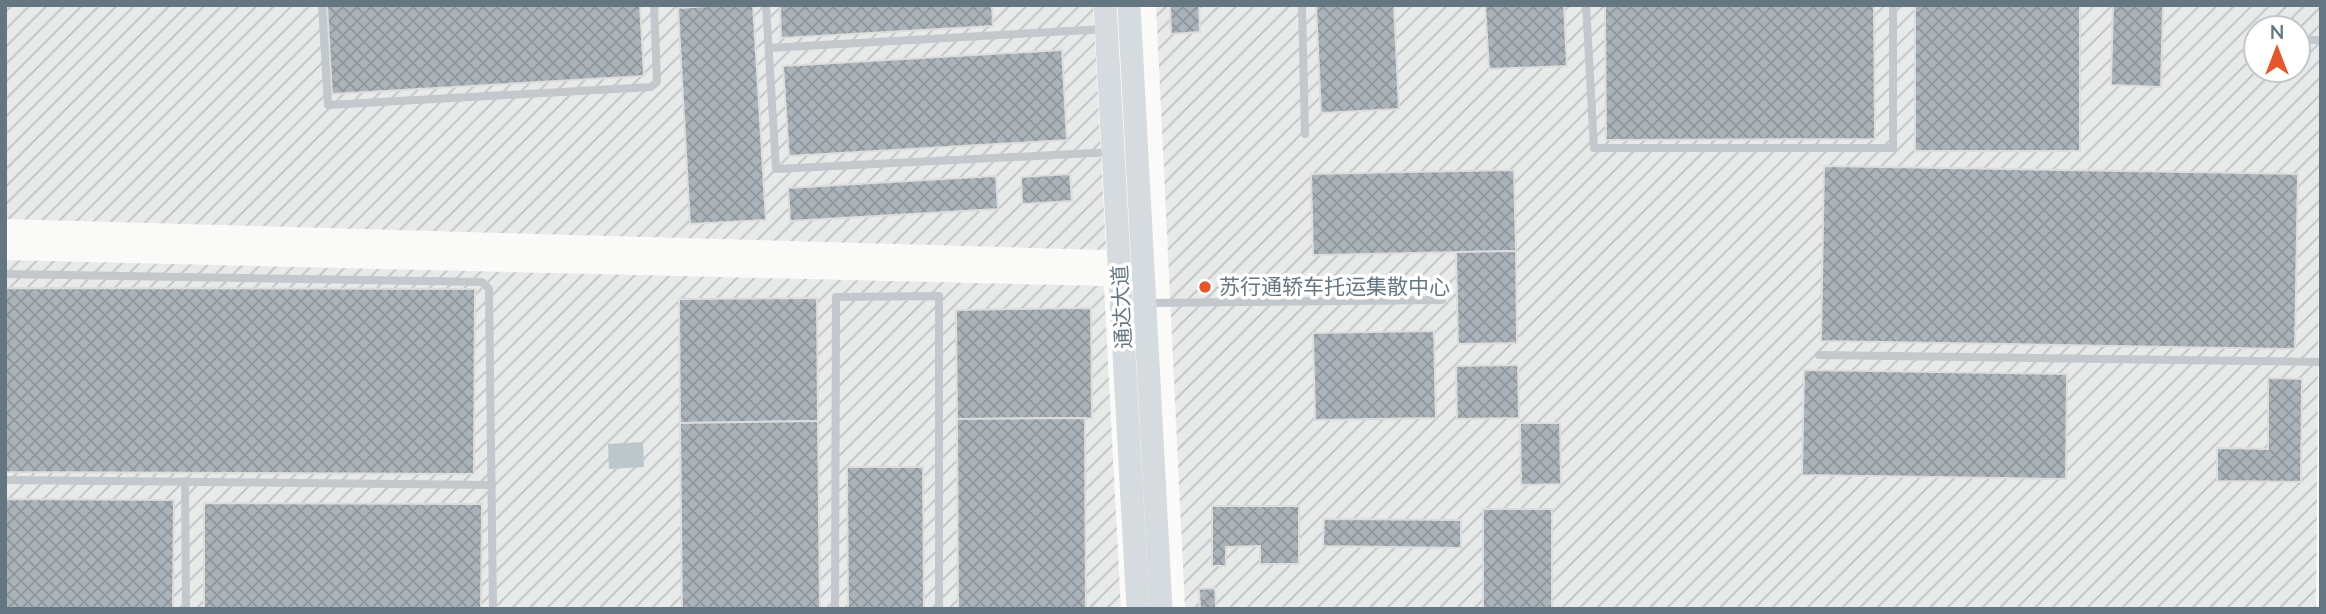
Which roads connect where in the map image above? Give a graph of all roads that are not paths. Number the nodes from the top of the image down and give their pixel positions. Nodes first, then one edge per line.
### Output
1 (322, 5) edge
2 (654, 5) edge
3 (766, 5) edge
4 (1105, 5) edge
5 (1303, 5) edge
6 (1586, 5) edge
7 (1893, 5) edge
8 (1129, 16) edge
9 (1106, 29) junction
10 (769, 48) junction
11 (1305, 134) dead end
12 (1136, 150) junction
13 (1113, 152) junction
14 (5, 274) edge
15 (1441, 300) dead end
16 (1133, 303) junction
17 (1819, 355) dead end
18 (2321, 362) edge
19 (5, 480) edge
20 (185, 481) junction
21 (492, 485) junction
22 (186, 609) edge
23 (493, 609) edge
24 (835, 609) edge
25 (939, 609) edge
26 (1138, 609) edge
27 (1161, 609) edge

1 - 2 lane
3 - 10 lane
4 - 9 main road, 通达大道
5 - 11 lane
6 - 7 lane
8 - 9 lane
8 - 12 main road, 通达大道
9 - 10 lane
9 - 13 main road, 通达大道
10 - 13 lane
12 - 13 lane
12 - 16 main road, 通达大道
13 - 16 main road, 通达大道
14 - 21 lane
15 - 16 lane
16 - 26 main road, 通达大道
16 - 27 main road, 通达大道
17 - 18 lane
19 - 20 lane
20 - 21 lane
20 - 22 lane
21 - 23 lane
24 - 25 lane

